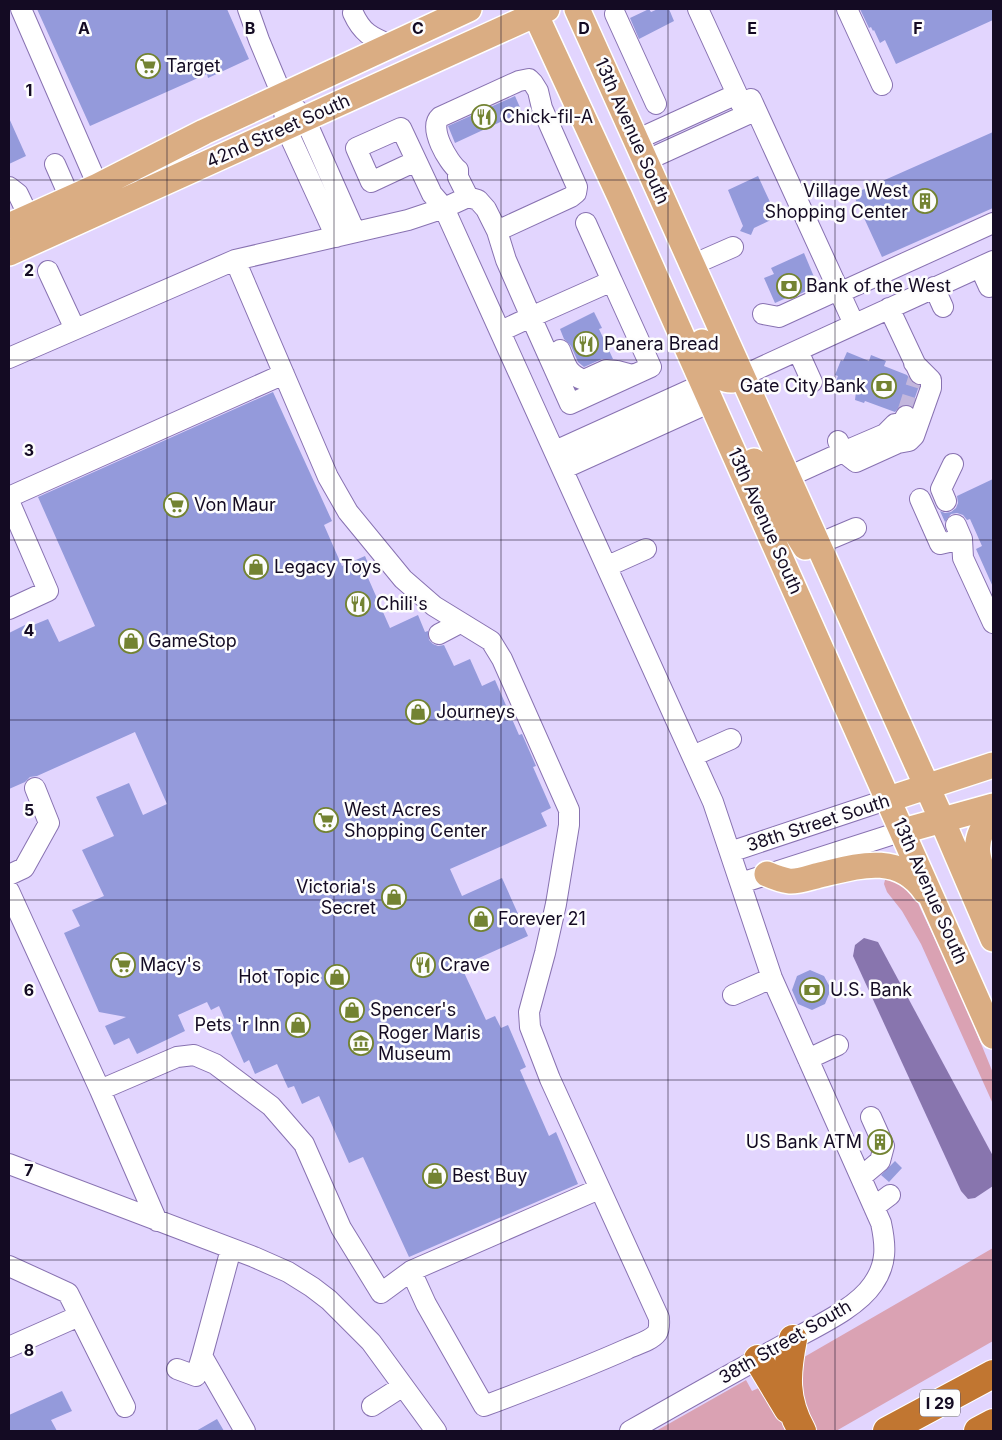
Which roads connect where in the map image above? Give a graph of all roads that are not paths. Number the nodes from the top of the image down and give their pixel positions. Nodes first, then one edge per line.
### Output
1 (21, 9) edge
2 (248, 9) edge
3 (469, 9) edge
4 (578, 9) edge
5 (698, 9) edge
6 (848, 9) edge
7 (538, 11) edge
8 (354, 13) dead end
9 (615, 14) dead end
10 (390, 45) junction
11 (882, 85) dead end
12 (282, 95) junction
13 (739, 99) junction
14 (656, 104) dead end
15 (296, 124) junction
16 (81, 145) junction
17 (641, 151) junction
18 (416, 161) dead end
19 (98, 186) junction
20 (9, 187) edge
21 (468, 197) junction
22 (620, 197) junction
23 (70, 198) junction
24 (444, 208) junction
25 (19, 221) edge
26 (586, 223) dead end
27 (993, 223) edge
28 (497, 231) junction
29 (355, 232) junction
30 (336, 237) junction
31 (733, 247) dead end
32 (9, 253) edge
33 (235, 260) junction
34 (987, 264) edge
35 (692, 265) junction
36 (48, 271) dead end
37 (612, 280) junction
38 (989, 287) dead end
39 (934, 288) junction
40 (839, 291) junction
41 (943, 307) dead end
42 (890, 308) junction
43 (537, 314) junction
44 (763, 314) dead end
45 (854, 324) junction
46 (75, 329) junction
47 (501, 331) junction
48 (798, 351) junction
49 (9, 358) edge
50 (284, 374) junction
51 (632, 375) junction
52 (742, 376) junction
53 (812, 382) dead end
54 (707, 393) junction
55 (898, 443) junction
56 (840, 446) junction
57 (559, 460) junction
58 (953, 464) dead end
59 (788, 477) junction
60 (9, 499) edge
61 (920, 499) dead end
62 (946, 501) dead end
63 (856, 528) dead end
64 (818, 544) junction
65 (646, 549) dead end
66 (608, 566) junction
67 (9, 609) edge
68 (850, 616) junction
69 (460, 623) junction
70 (993, 623) edge
71 (439, 634) dead end
72 (731, 739) dead end
73 (693, 756) junction
74 (993, 765) edge
75 (35, 788) dead end
76 (927, 788) junction
77 (889, 799) junction
78 (993, 806) edge
79 (993, 815) edge
80 (942, 820) junction
81 (903, 831) junction
82 (730, 852) junction
83 (767, 874) junction
84 (9, 875) edge
85 (741, 883) junction
86 (9, 891) edge
87 (993, 901) edge
88 (935, 905) junction
89 (993, 939) edge
90 (772, 978) junction
91 (733, 995) dead end
92 (993, 1036) edge
93 (838, 1045) dead end
94 (808, 1058) junction
95 (100, 1090) junction
96 (840, 1131) junction
97 (9, 1164) edge
98 (861, 1177) junction
99 (599, 1189) junction
100 (157, 1221) junction
101 (231, 1249) junction
102 (9, 1266) edge
103 (410, 1271) junction
104 (79, 1316) junction
105 (793, 1339) junction
106 (9, 1347) edge
107 (202, 1356) junction
108 (758, 1360) junction
109 (177, 1369) dead end
110 (993, 1374) edge
111 (403, 1386) junction
112 (125, 1406) dead end
113 (372, 1406) dead end
114 (993, 1423) edge
115 (799, 1427) edge
116 (245, 1431) edge
117 (436, 1431) edge
118 (630, 1431) edge
119 (888, 1431) edge
120 (978, 1431) edge

1 - 16 street
2 - 12 street
3 - 10 main road, 42nd Street South
4 - 17 main road, 13th Avenue South
5 - 13 street
6 - 11 street
7 - 15 main road, 42nd Street South
7 - 22 main road, 13th Avenue South
8 - 10 street
9 - 14 street
10 - 12 main road, 42nd Street South
12 - 15 street
12 - 19 main road, 42nd Street South
13 - 17 street
13 - 40 street
15 - 29 street
15 - 30 street
15 - 32 main road, 42nd Street South
16 - 19 street
16 - 23 street
17 - 35 main road, 13th Avenue South
18 - 24 street
19 - 23 main road, 42nd Street South
20 - 25 street
21 - 24 street
21 - 28 street
21 - 28 street
22 - 52 main road
22 - 54 main road, 13th Avenue South
23 - 25 main road, 42nd Street South
24 - 29 street
24 - 47 street
26 - 37 street
27 - 40 street
28 - 43 street
29 - 30 street
30 - 33 street
31 - 35 street
33 - 46 street
33 - 50 street
34 - 38 street
34 - 39 street
35 - 52 main road, 13th Avenue South
36 - 46 street
37 - 43 street
37 - 51 street
39 - 41 street
39 - 42 street
40 - 44 street
40 - 45 street
42 - 45 street
42 - 55 street
43 - 47 street
43 - 51 street
43 - 51 street
45 - 48 street
46 - 49 street
47 - 57 street
48 - 52 street
48 - 53 street
50 - 60 street
50 - 69 street
52 - 59 main road, 13th Avenue South
54 - 57 street
54 - 68 main road
54 - 77 main road, 13th Avenue South
55 - 56 street
55 - 56 street
56 - 59 street
57 - 66 street
58 - 62 street
59 - 64 main road, 13th Avenue South
60 - 67 street
61 - 70 street
63 - 64 street
64 - 68 main road, 13th Avenue South
65 - 66 street
66 - 73 street
68 - 76 main road, 13th Avenue South
69 - 71 street
69 - 99 street
72 - 73 street
73 - 82 street
74 - 76 main road, 38th Street South
75 - 84 street
76 - 77 main road, 38th Street South
76 - 80 main road, 13th Avenue South
77 - 81 main road, 13th Avenue South
77 - 82 street, 38th Street South
78 - 80 main road, 38th Street South
79 - 87 main road
80 - 81 main road, 38th Street South
80 - 89 main road, 13th Avenue South
81 - 83 street, 38th Street South
81 - 88 main road, 13th Avenue South
82 - 85 street, 38th Street South
83 - 85 street, 38th Street South
83 - 88 main road
85 - 90 street, 38th Street South
86 - 95 street
88 - 92 main road, 13th Avenue South
90 - 91 street
90 - 94 street, 38th Street South
93 - 94 street
94 - 96 street, 38th Street South
95 - 100 street
95 - 103 street
96 - 98 street, 38th Street South
96 - 98 street
97 - 100 street
98 - 105 street, 38th Street South
99 - 103 street
99 - 103 street
100 - 101 street
101 - 107 street
101 - 111 street
102 - 104 street
104 - 106 street
104 - 112 street
105 - 108 street, 38th Street South
105 - 115 highway
107 - 109 street
107 - 116 street
108 - 115 highway
108 - 118 street, 38th Street South
110 - 119 highway, I 29
111 - 113 street
111 - 117 street
114 - 120 highway, I 29

